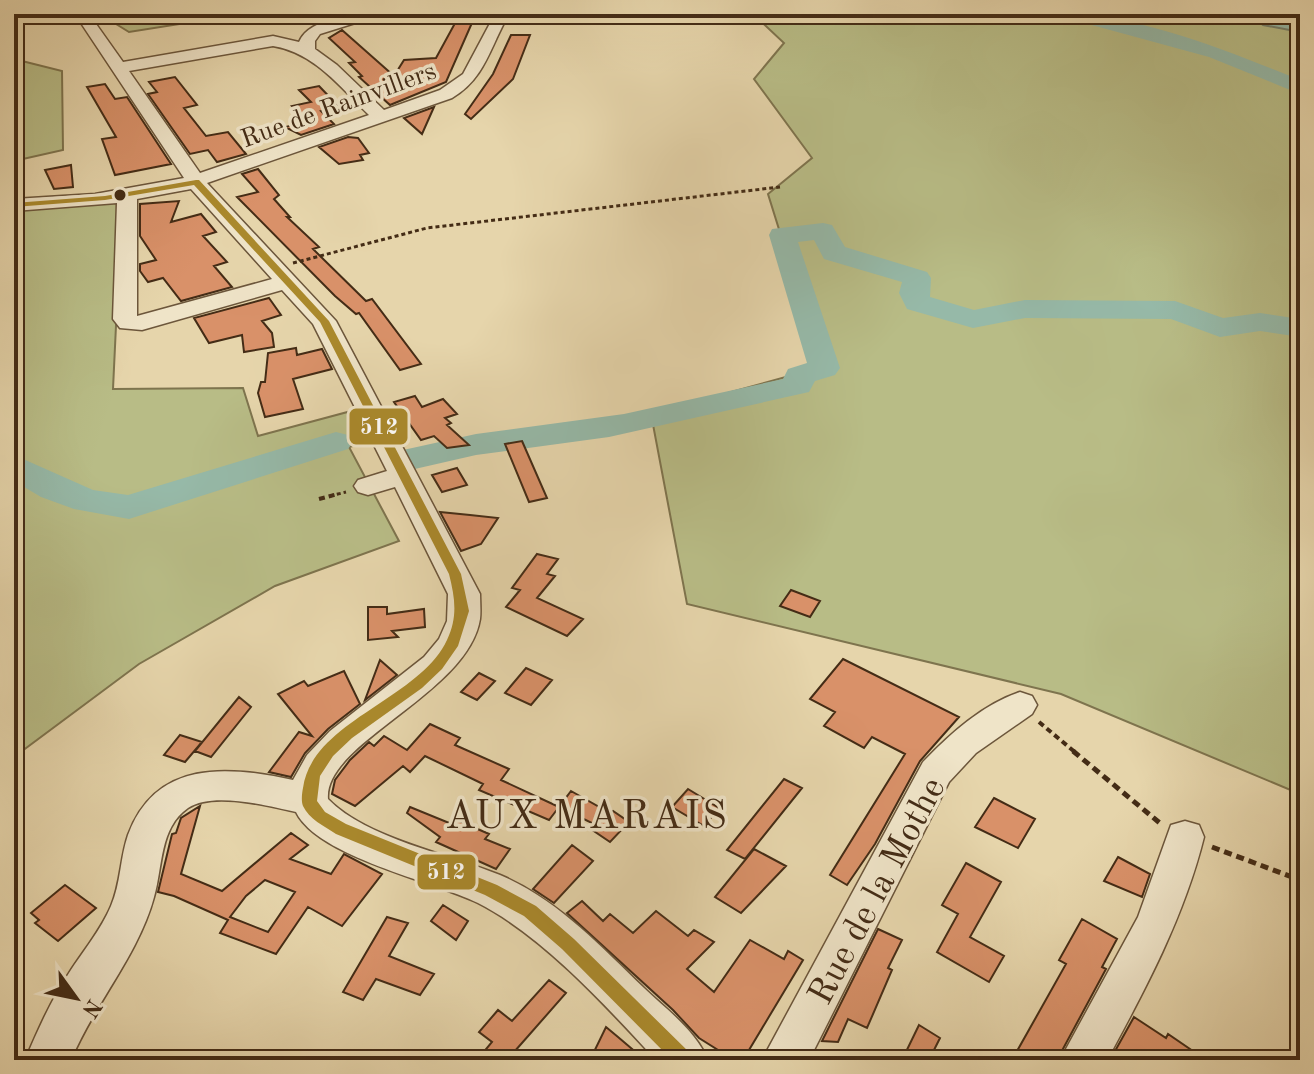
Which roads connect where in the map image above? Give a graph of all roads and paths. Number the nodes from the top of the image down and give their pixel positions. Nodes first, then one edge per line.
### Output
1 (82, 14) edge
2 (377, 14) edge
3 (502, 14) edge
4 (315, 31) junction
5 (273, 41) junction
6 (308, 48) junction
7 (119, 68) junction
8 (379, 115) junction
9 (196, 182) junction
10 (780, 187) dead end
11 (127, 195) junction
12 (14, 205) edge
13 (282, 274) junction
14 (403, 476) junction
15 (368, 486) joint
16 (319, 499) dead end
17 (1020, 705) joint
18 (308, 799) junction
19 (1185, 837) junction
20 (1300, 880) edge
21 (788, 1059) edge
22 (48, 1060) edge
23 (685, 1060) edge
24 (1083, 1060) edge

1 - 7 street
2 - 4 street
3 - 8 street, Rue de Rainvillers
4 - 5 street
4 - 6 street
5 - 6 street
5 - 7 street
6 - 8 street
7 - 9 street
8 - 9 street, Rue de Rainvillers
9 - 11 street, Rue de Rainvillers
9 - 13 street
10 - 13 path
11 - 12 street, Rue de Rainvillers
11 - 13 street
13 - 14 street
14 - 15 street
14 - 18 street
15 - 16 path
17 - 19 path
17 - 21 street, Rue de la Mothe
18 - 22 street
18 - 23 street
19 - 20 path
19 - 24 street

